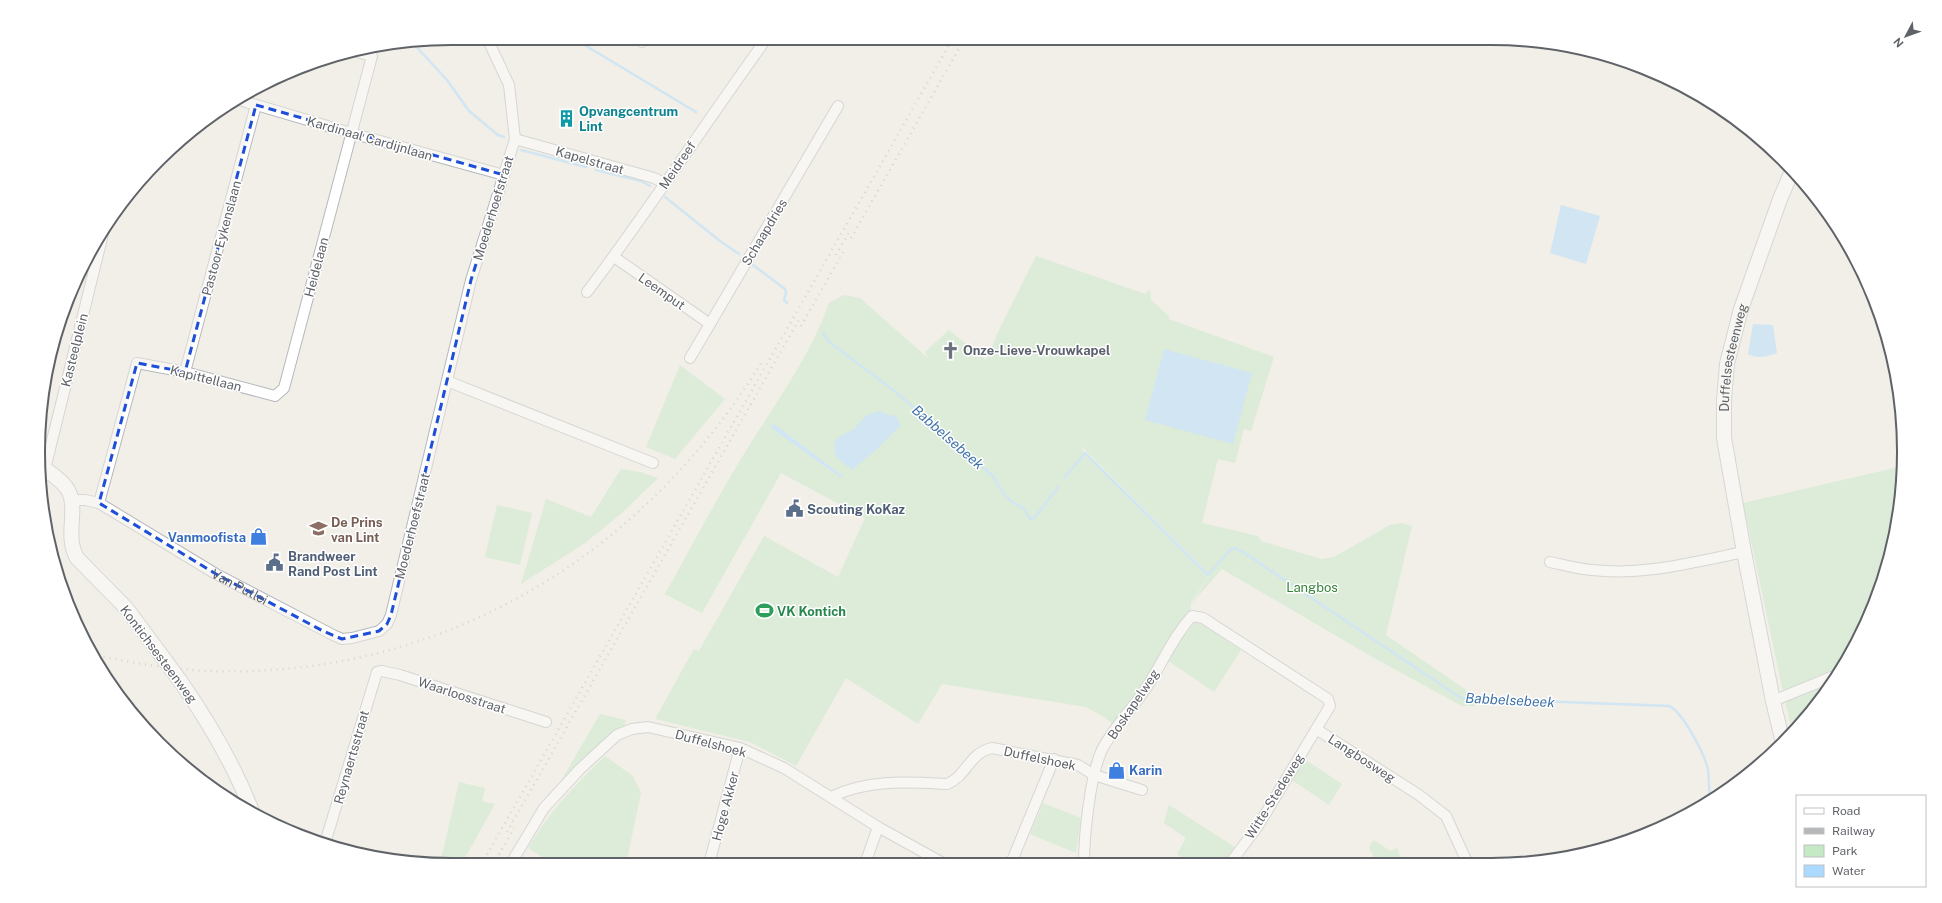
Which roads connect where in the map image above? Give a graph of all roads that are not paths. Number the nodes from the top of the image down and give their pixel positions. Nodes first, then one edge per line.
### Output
1 (490, 45) edge
2 (762, 45) edge
3 (366, 54) edge
4 (244, 102) edge
5 (256, 105) junction
6 (838, 106) dead end
7 (351, 133) junction
8 (515, 139) junction
9 (504, 175) junction
10 (1790, 176) edge
11 (664, 184) junction
12 (99, 247) edge
13 (614, 257) junction
14 (587, 292) dead end
15 (710, 324) junction
16 (690, 358) dead end
17 (185, 372) junction
18 (447, 381) junction
19 (275, 396) joint
20 (45, 455) edge
21 (653, 463) dead end
22 (46, 470) edge
23 (72, 500) junction
24 (99, 503) junction
25 (1744, 552) junction
26 (1550, 562) dead end
27 (1192, 616) joint
28 (387, 624) joint
29 (378, 672) joint
30 (1827, 679) edge
31 (1773, 701) junction
32 (546, 722) dead end
33 (1316, 729) junction
34 (1781, 736) edge
35 (740, 748) junction
36 (1054, 759) junction
37 (1094, 775) junction
38 (1142, 790) dead end
39 (831, 797) junction
40 (249, 804) edge
41 (878, 827) junction
42 (327, 838) edge
43 (514, 858) edge
44 (711, 858) edge
45 (867, 858) edge
46 (934, 858) edge
47 (1013, 858) edge
48 (1084, 858) edge
49 (1234, 858) edge
50 (1465, 858) edge

1 - 8 street, Moederhoefstraat
2 - 11 street, Meidreef
3 - 7 street, Heidelaan
4 - 5 street, Kardinaal Cardijnlaan
5 - 7 street, Kardinaal Cardijnlaan
5 - 17 street, Pastoor Eykenslaan
6 - 15 street, Schaapdries
7 - 9 street, Kardinaal Cardijnlaan
7 - 19 street, Heidelaan
8 - 9 street, Moederhoefstraat
8 - 11 street, Kapelstraat
9 - 18 street, Moederhoefstraat
10 - 25 street, Duffelsesteenweg
11 - 13 street, Meidreef
12 - 20 street, Kasteelplein
13 - 14 street, Meidreef
13 - 15 street, Leemput
15 - 16 street, Schaapdries
17 - 19 street, Kapittellaan
17 - 24 street, Kapittellaan
18 - 21 street
18 - 28 street, Moederhoefstraat
22 - 23 street
23 - 24 street, Van Putlei
23 - 40 street, Kontichsesteenweg, bridge
24 - 28 street, Van Putlei
25 - 26 street
25 - 31 street, Duffelsesteenweg
27 - 33 street, Langbosweg
27 - 37 street, Boskapelweg
29 - 32 street, Waarloosstraat
29 - 42 street, Reynaertsstraat
30 - 31 street
31 - 34 street, Duffelsesteenweg
33 - 49 street, Witte-Stedeweg
33 - 50 street, Langbosweg
35 - 39 street, Duffelshoek
35 - 43 street, Duffelshoek
35 - 44 street, Hoge Akker
36 - 37 street, Duffelshoek
36 - 39 street, Duffelshoek
36 - 47 street
37 - 38 street, Duffelshoek
37 - 48 street
39 - 41 street
41 - 45 street
41 - 46 street

